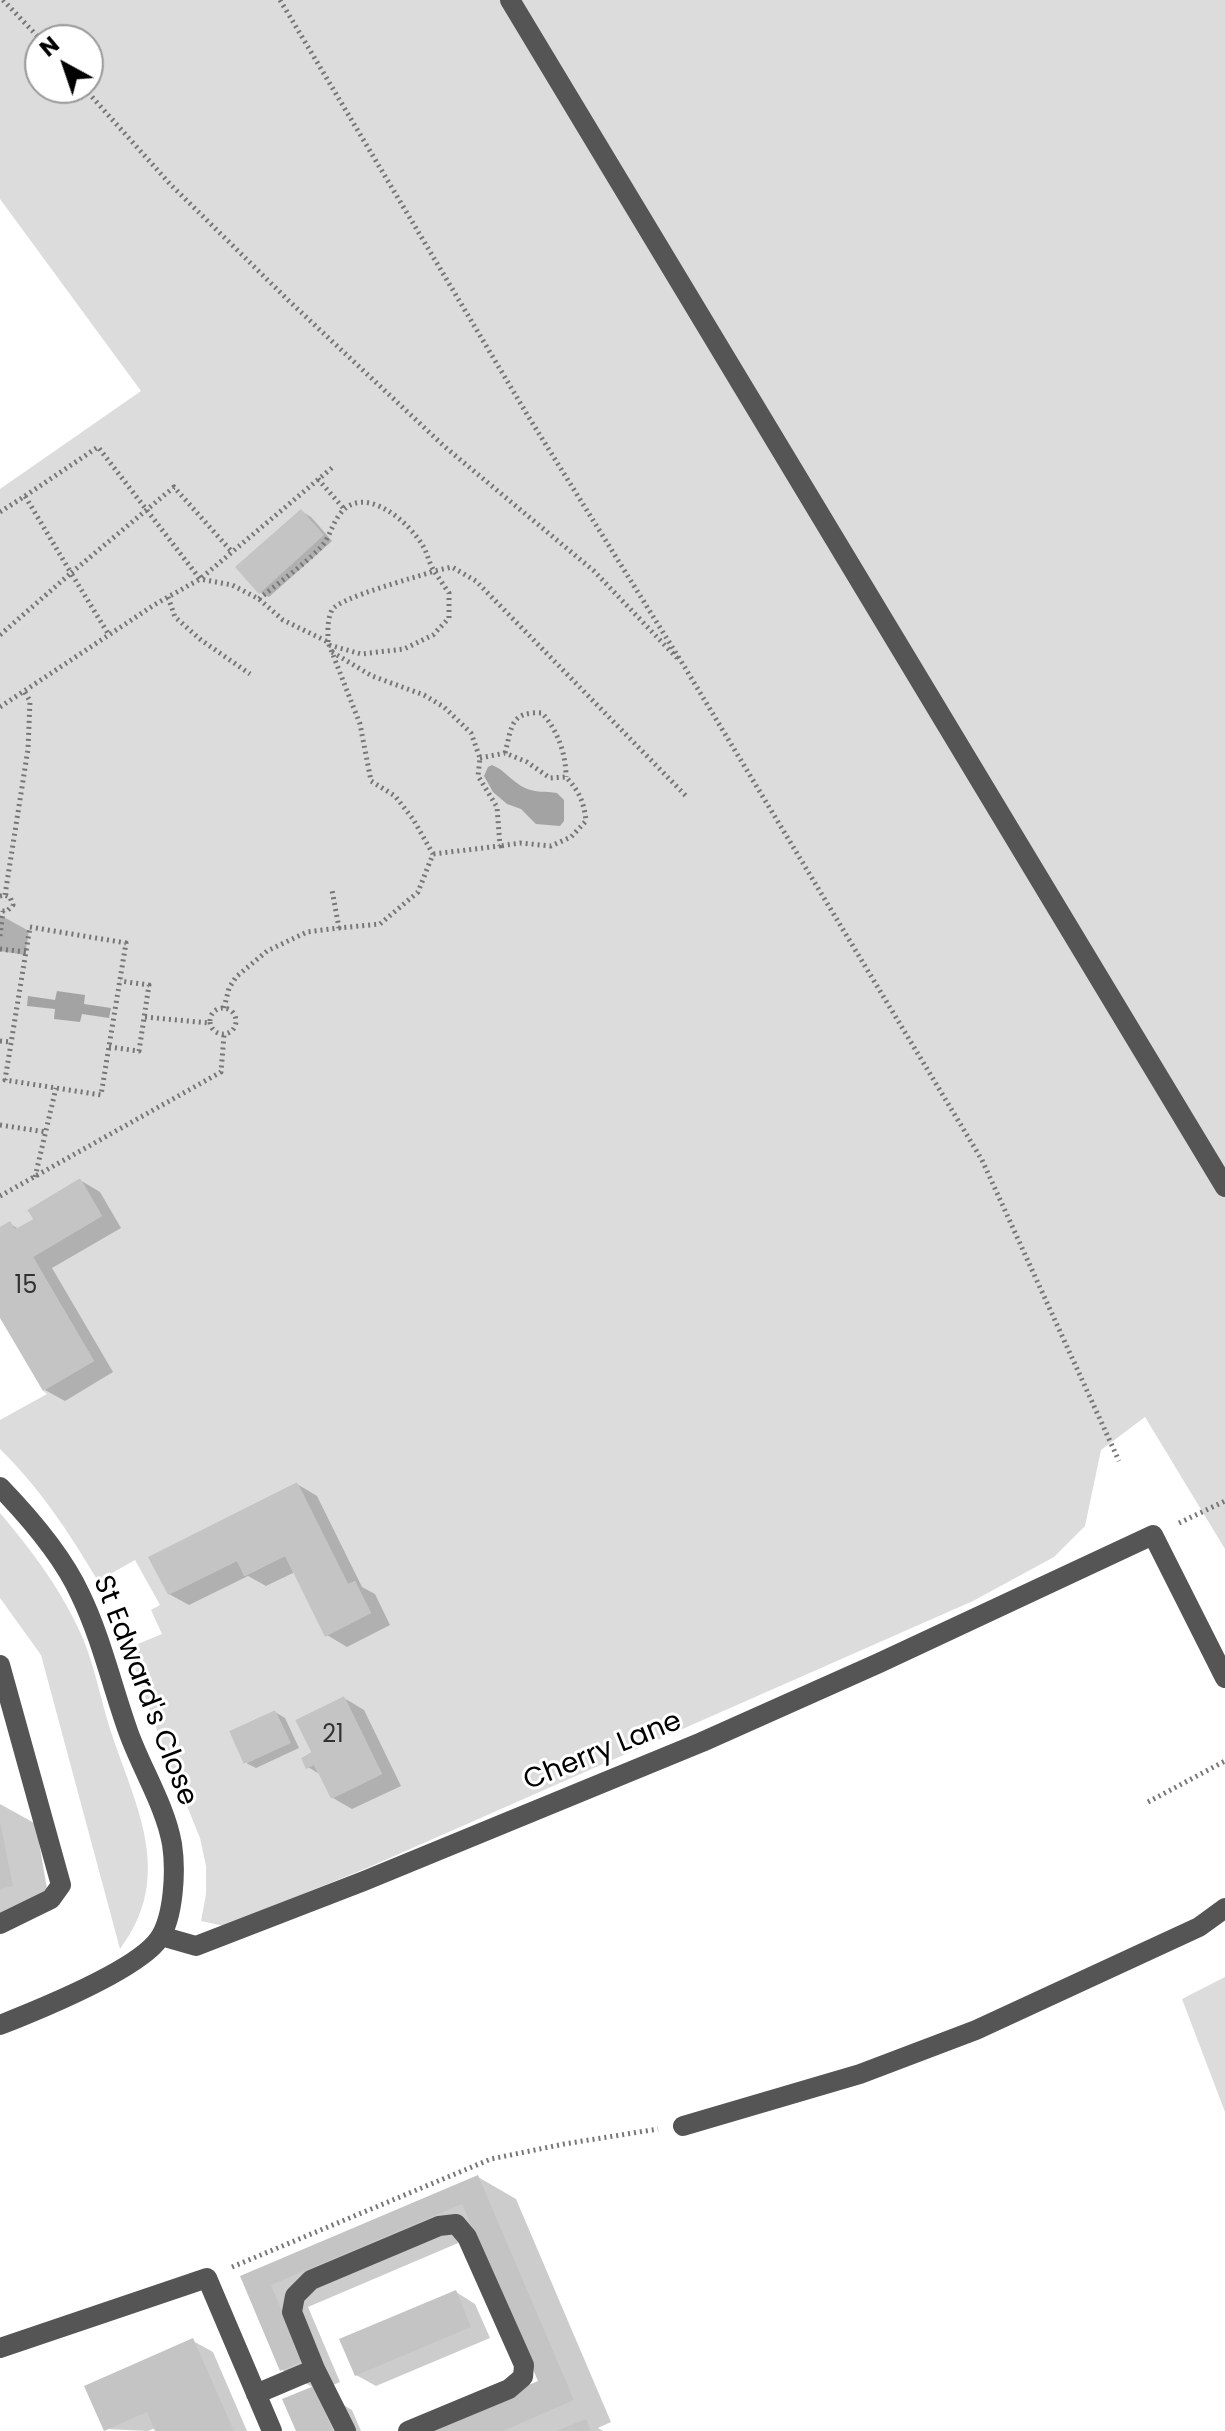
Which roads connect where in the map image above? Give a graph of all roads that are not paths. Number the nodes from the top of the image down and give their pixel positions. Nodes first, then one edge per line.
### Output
1 (510, 0) edge
2 (1225, 1187) edge
3 (0, 1487) edge
4 (0, 1665) edge
5 (1225, 1678) edge
6 (1225, 1908) edge
7 (0, 1924) edge
8 (161, 1936) junction
9 (0, 2025) edge
10 (683, 2126) road end
11 (0, 2348) edge
12 (315, 2369) junction
13 (256, 2394) junction
14 (272, 2431) edge
15 (346, 2431) edge
16 (408, 2431) edge

1 - 2 street
3 - 8 street, St Edward's Close
4 - 7 street
5 - 8 street, Cherry Lane
6 - 10 street
8 - 9 street
11 - 13 street
12 - 13 street
12 - 15 street
12 - 16 street
13 - 14 street

